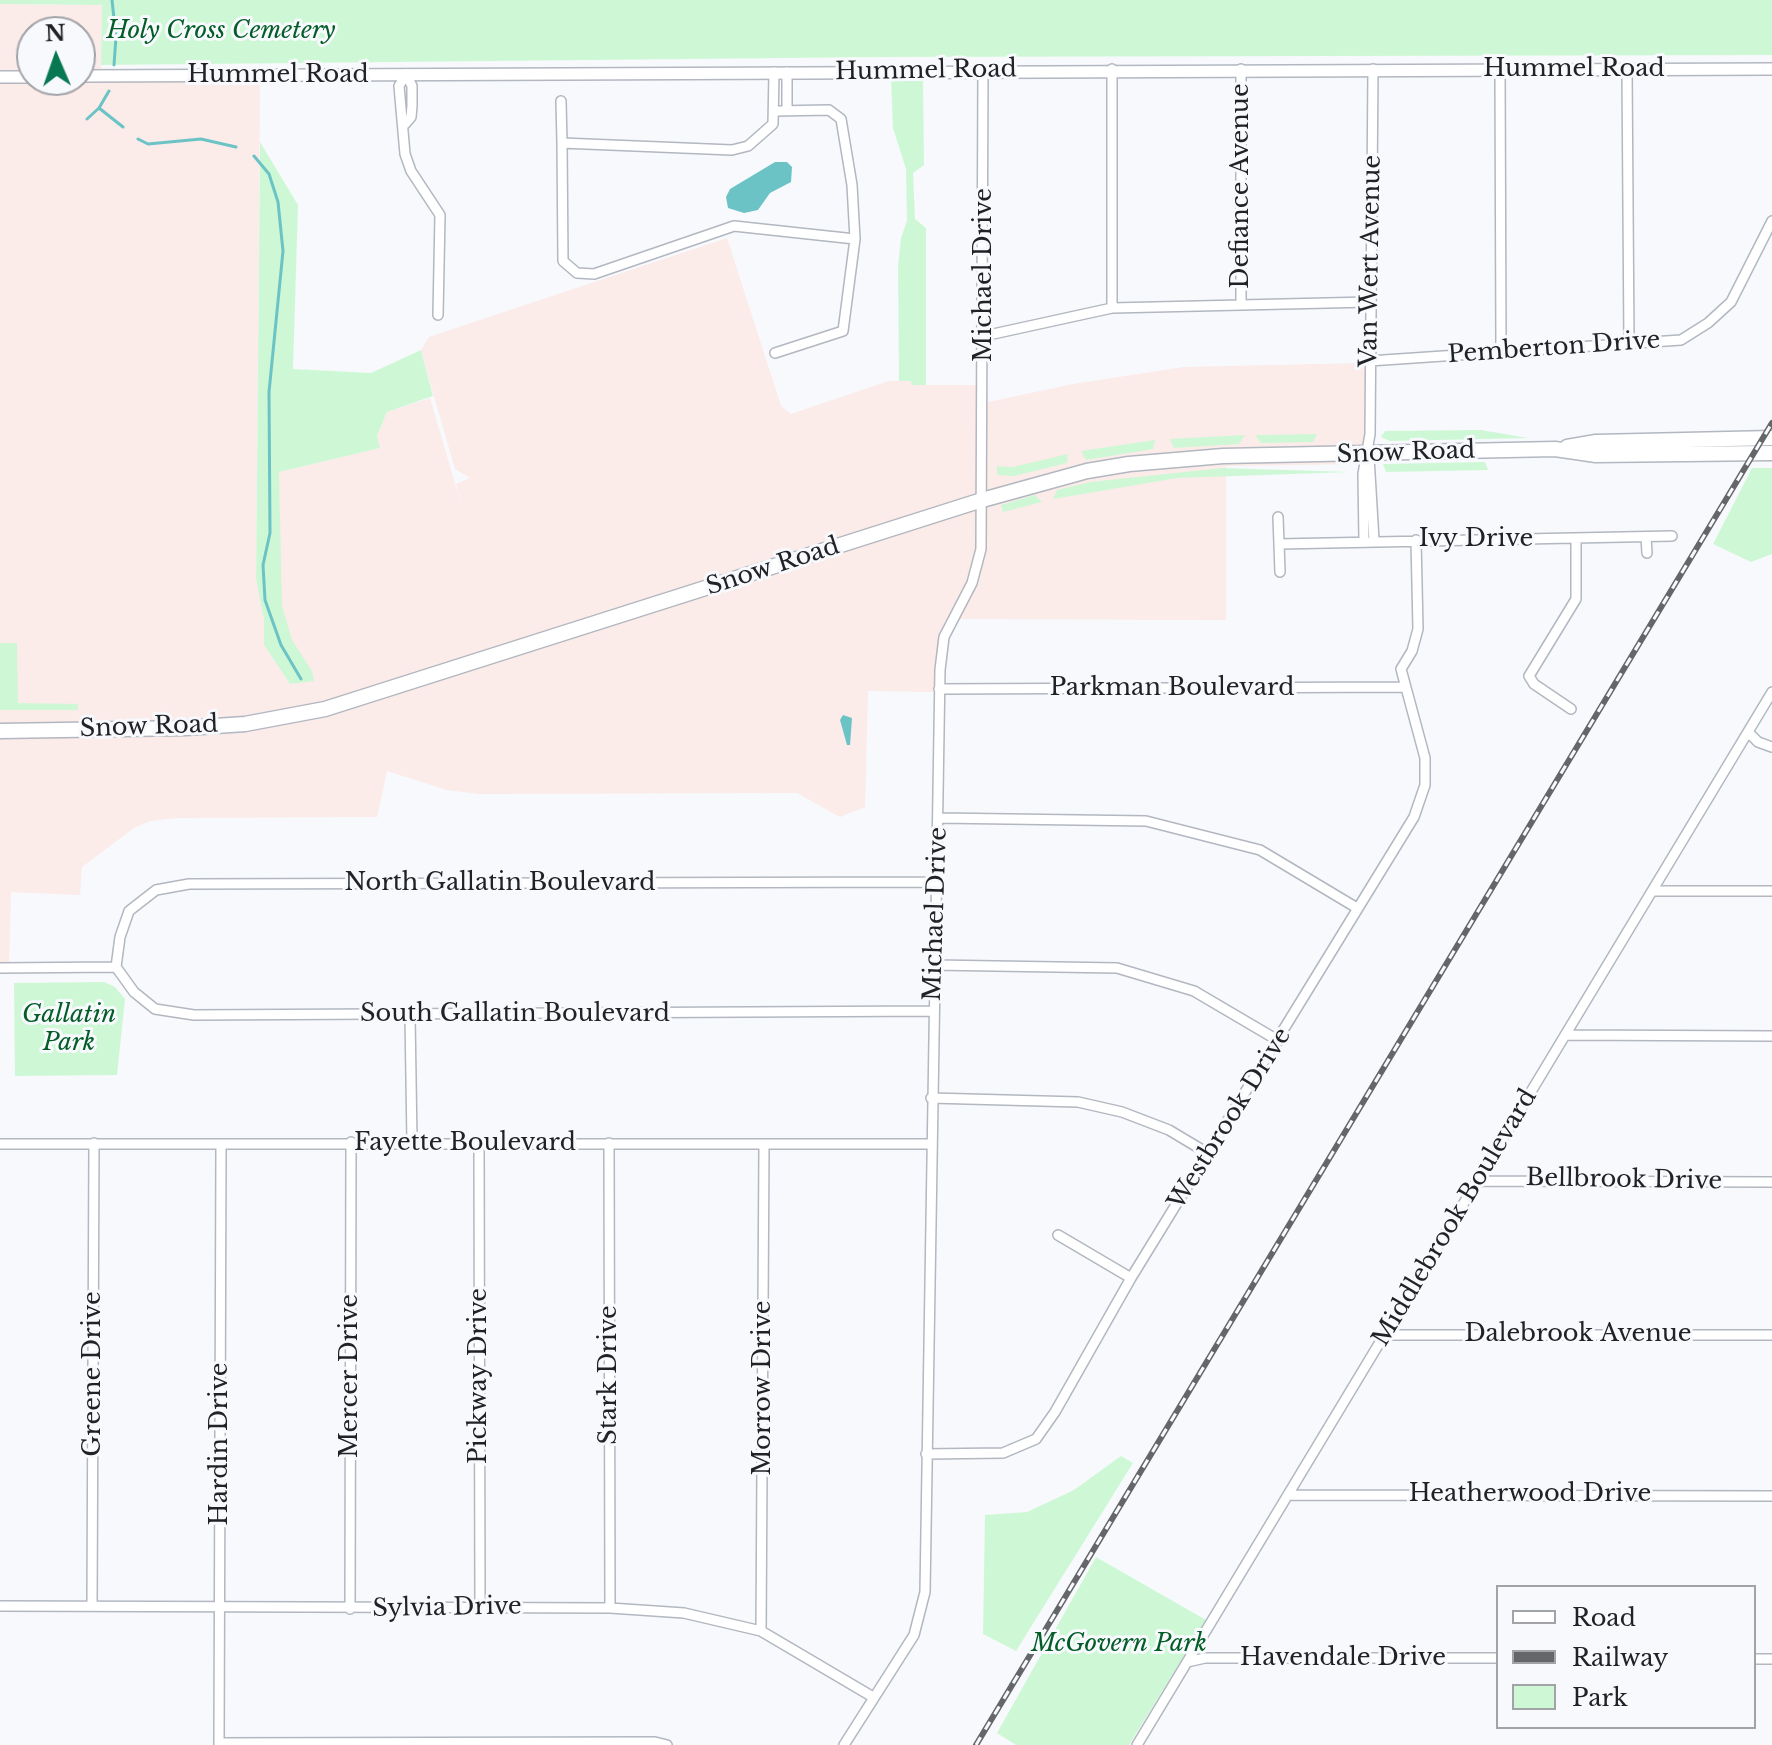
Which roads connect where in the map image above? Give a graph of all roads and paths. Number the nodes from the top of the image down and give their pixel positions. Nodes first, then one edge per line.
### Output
1 (1112, 69) junction
2 (1241, 69) junction
3 (1373, 69) junction
4 (1500, 69) junction
5 (1627, 69) junction
6 (1772, 69) edge
7 (983, 70) junction
8 (781, 72) junction
9 (406, 74) junction
10 (96, 76) edge
11 (561, 101) dead end
12 (787, 110) junction
13 (775, 111) junction
14 (562, 143) junction
15 (1772, 221) edge
16 (855, 239) junction
17 (1370, 302) junction
18 (1241, 303) junction
19 (1112, 308) junction
20 (438, 315) dead end
21 (984, 336) junction
22 (1629, 344) junction
23 (1501, 351) junction
24 (775, 353) dead end
25 (1369, 361) junction
26 (1772, 438) edge
27 (1555, 449) junction
28 (1368, 453) junction
29 (1772, 453) edge
30 (982, 500) junction
31 (1278, 517) dead end
32 (1672, 536) dead end
33 (1646, 537) junction
34 (1576, 539) junction
35 (1369, 540) junction
36 (1416, 540) junction
37 (1279, 544) junction
38 (1647, 553) dead end
39 (1280, 572) dead end
40 (1405, 687) junction
41 (939, 689) junction
42 (1772, 692) edge
43 (1571, 709) dead end
44 (0, 731) edge
45 (1748, 732) junction
46 (1772, 747) edge
47 (939, 818) junction
48 (936, 882) junction
49 (1652, 891) junction
50 (1772, 891) edge
51 (1357, 908) junction
52 (934, 965) junction
53 (116, 967) junction
54 (0, 968) edge
55 (933, 1011) junction
56 (410, 1016) junction
57 (1565, 1035) junction
58 (1772, 1036) edge
59 (1279, 1041) junction
60 (931, 1098) junction
61 (351, 1142) junction
62 (412, 1142) junction
63 (94, 1143) junction
64 (609, 1143) junction
65 (0, 1144) edge
66 (221, 1144) junction
67 (930, 1144) junction
68 (479, 1145) junction
69 (764, 1145) junction
70 (1209, 1154) junction
71 (1477, 1181) junction
72 (1772, 1182) edge
73 (1058, 1235) dead end
74 (1131, 1278) junction
75 (1384, 1335) junction
76 (1772, 1335) edge
77 (926, 1454) junction
78 (1288, 1495) junction
79 (1772, 1496) edge
80 (92, 1605) junction
81 (0, 1606) edge
82 (480, 1607) junction
83 (610, 1608) junction
84 (220, 1609) junction
85 (350, 1609) junction
86 (761, 1631) junction
87 (1496, 1658) edge
88 (1187, 1662) junction
89 (873, 1697) junction
90 (219, 1744) edge
91 (667, 1745) edge
92 (844, 1745) edge
93 (1137, 1745) edge

1 - 2 street, Hummel Road
1 - 7 street, Hummel Road
1 - 19 street
2 - 3 street, Hummel Road
2 - 18 street, Defiance Avenue
3 - 4 street, Hummel Road
3 - 17 street, Van Wert Avenue
4 - 5 street, Hummel Road
4 - 23 street
5 - 6 street, Hummel Road
5 - 22 street
7 - 8 street, Hummel Road
7 - 21 street, Michael Drive
8 - 9 street, Hummel Road
8 - 12 street
8 - 13 street
9 - 10 street, Hummel Road
9 - 20 street
11 - 14 street
12 - 13 street
12 - 16 street
13 - 14 street
14 - 16 street
15 - 22 street, Pemberton Drive
16 - 24 street
17 - 18 street
17 - 25 street, Van Wert Avenue
18 - 19 street
19 - 21 street
21 - 30 street, Michael Drive
22 - 23 street, Pemberton Drive
23 - 25 street, Pemberton Drive
25 - 28 street, Van Wert Avenue
26 - 27 main road, Snow Road
27 - 28 main road, Snow Road
27 - 29 main road, Snow Road
28 - 30 main road, Snow Road
28 - 35 street, Van Wert Avenue
30 - 41 street, Michael Drive
30 - 44 main road, Snow Road
31 - 37 street
32 - 33 street, Ivy Drive
33 - 34 street, Ivy Drive
33 - 38 street
34 - 36 street, Ivy Drive
34 - 43 street
35 - 36 street, Ivy Drive
35 - 37 street, Ivy Drive
36 - 40 street
37 - 39 street
40 - 41 street, Parkman Boulevard
40 - 51 street, Westbrook Drive
41 - 47 street, Michael Drive
42 - 45 street, Middlebrook Boulevard
45 - 46 street
45 - 49 street, Middlebrook Boulevard
47 - 48 street, Michael Drive
47 - 51 street
48 - 52 street, Michael Drive
48 - 53 street, North Gallatin Boulevard
49 - 50 street
49 - 57 street, Middlebrook Boulevard
51 - 59 street, Westbrook Drive
52 - 55 street, Michael Drive
52 - 59 street
53 - 54 street
53 - 56 street, South Gallatin Boulevard
55 - 56 street, South Gallatin Boulevard
55 - 60 street, Michael Drive
56 - 62 street
57 - 58 street
57 - 71 street, Middlebrook Boulevard
59 - 70 street, Westbrook Drive
60 - 67 street, Michael Drive
60 - 70 street
61 - 62 street, Fayette Boulevard
61 - 66 street, Fayette Boulevard
61 - 85 street, Mercer Drive
62 - 68 street, Fayette Boulevard
63 - 65 street, Fayette Boulevard
63 - 66 street, Fayette Boulevard
63 - 80 street, Greene Drive
64 - 68 street, Fayette Boulevard
64 - 69 street, Fayette Boulevard
64 - 83 street, Stark Drive
66 - 84 street, Hardin Drive
67 - 69 street, Fayette Boulevard
67 - 77 street, Michael Drive
68 - 82 street, Pickway Drive
69 - 86 street, Morrow Drive
70 - 74 street, Westbrook Drive
71 - 72 street, Bellbrook Drive
71 - 75 street, Middlebrook Boulevard
73 - 74 street
74 - 77 street, Westbrook Drive
75 - 76 street, Dalebrook Avenue
75 - 78 street, Middlebrook Boulevard
77 - 89 street, Michael Drive
78 - 79 street, Heatherwood Drive
78 - 88 street, Middlebrook Boulevard
80 - 81 street, Sylvia Drive
80 - 84 street, Sylvia Drive
82 - 83 street, Sylvia Drive
82 - 85 street, Sylvia Drive
83 - 86 street, Sylvia Drive
84 - 85 street, Sylvia Drive
84 - 90 street, Hardin Drive
86 - 89 street, Sylvia Drive
87 - 88 street, Havendale Drive
88 - 93 street, Middlebrook Boulevard
89 - 92 street, Michael Drive
90 - 91 street

